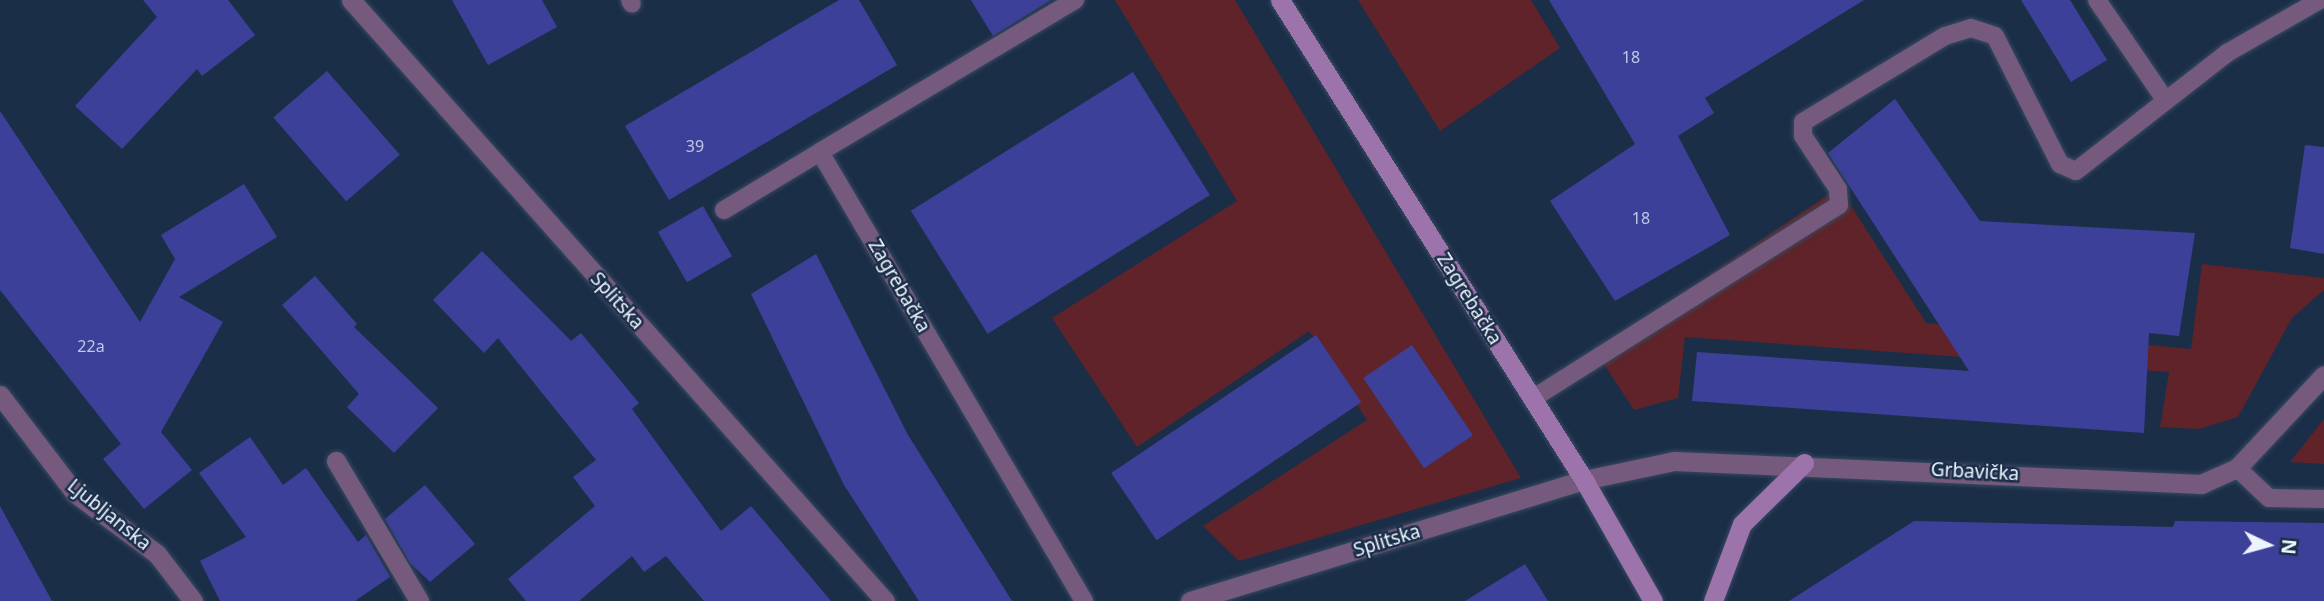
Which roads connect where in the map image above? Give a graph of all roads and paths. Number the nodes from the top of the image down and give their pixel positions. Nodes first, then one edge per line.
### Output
1 (351, 0) edge
2 (1075, 0) edge
3 (1280, 0) edge
4 (2097, 0) edge
5 (2320, 0) edge
6 (2166, 101) junction
7 (820, 152) junction
8 (724, 210) dead end
9 (2324, 375) edge
10 (0, 396) edge
11 (1532, 399) junction
12 (335, 461) dead end
13 (1804, 463) junction
14 (2237, 468) junction
15 (1584, 480) junction
16 (2324, 499) edge
17 (193, 601) edge
18 (419, 601) edge
19 (885, 601) edge
20 (1084, 601) edge
21 (1190, 601) edge
22 (1653, 601) edge
23 (1713, 601) edge

1 - 19 street, Splitska
2 - 7 lane
3 - 11 main road, Zagrebačka
4 - 6 lane
5 - 6 lane
6 - 11 lane
7 - 8 lane
7 - 20 lane, Zagrebačka
9 - 14 street, Grbavička
10 - 17 street, Ljubljanska
11 - 15 main road, Zagrebačka
12 - 18 street
13 - 14 street, Grbavička
13 - 15 street, Grbavička
13 - 23 main road
14 - 16 lane
15 - 21 street, Splitska
15 - 22 main road, Zagrebačka

